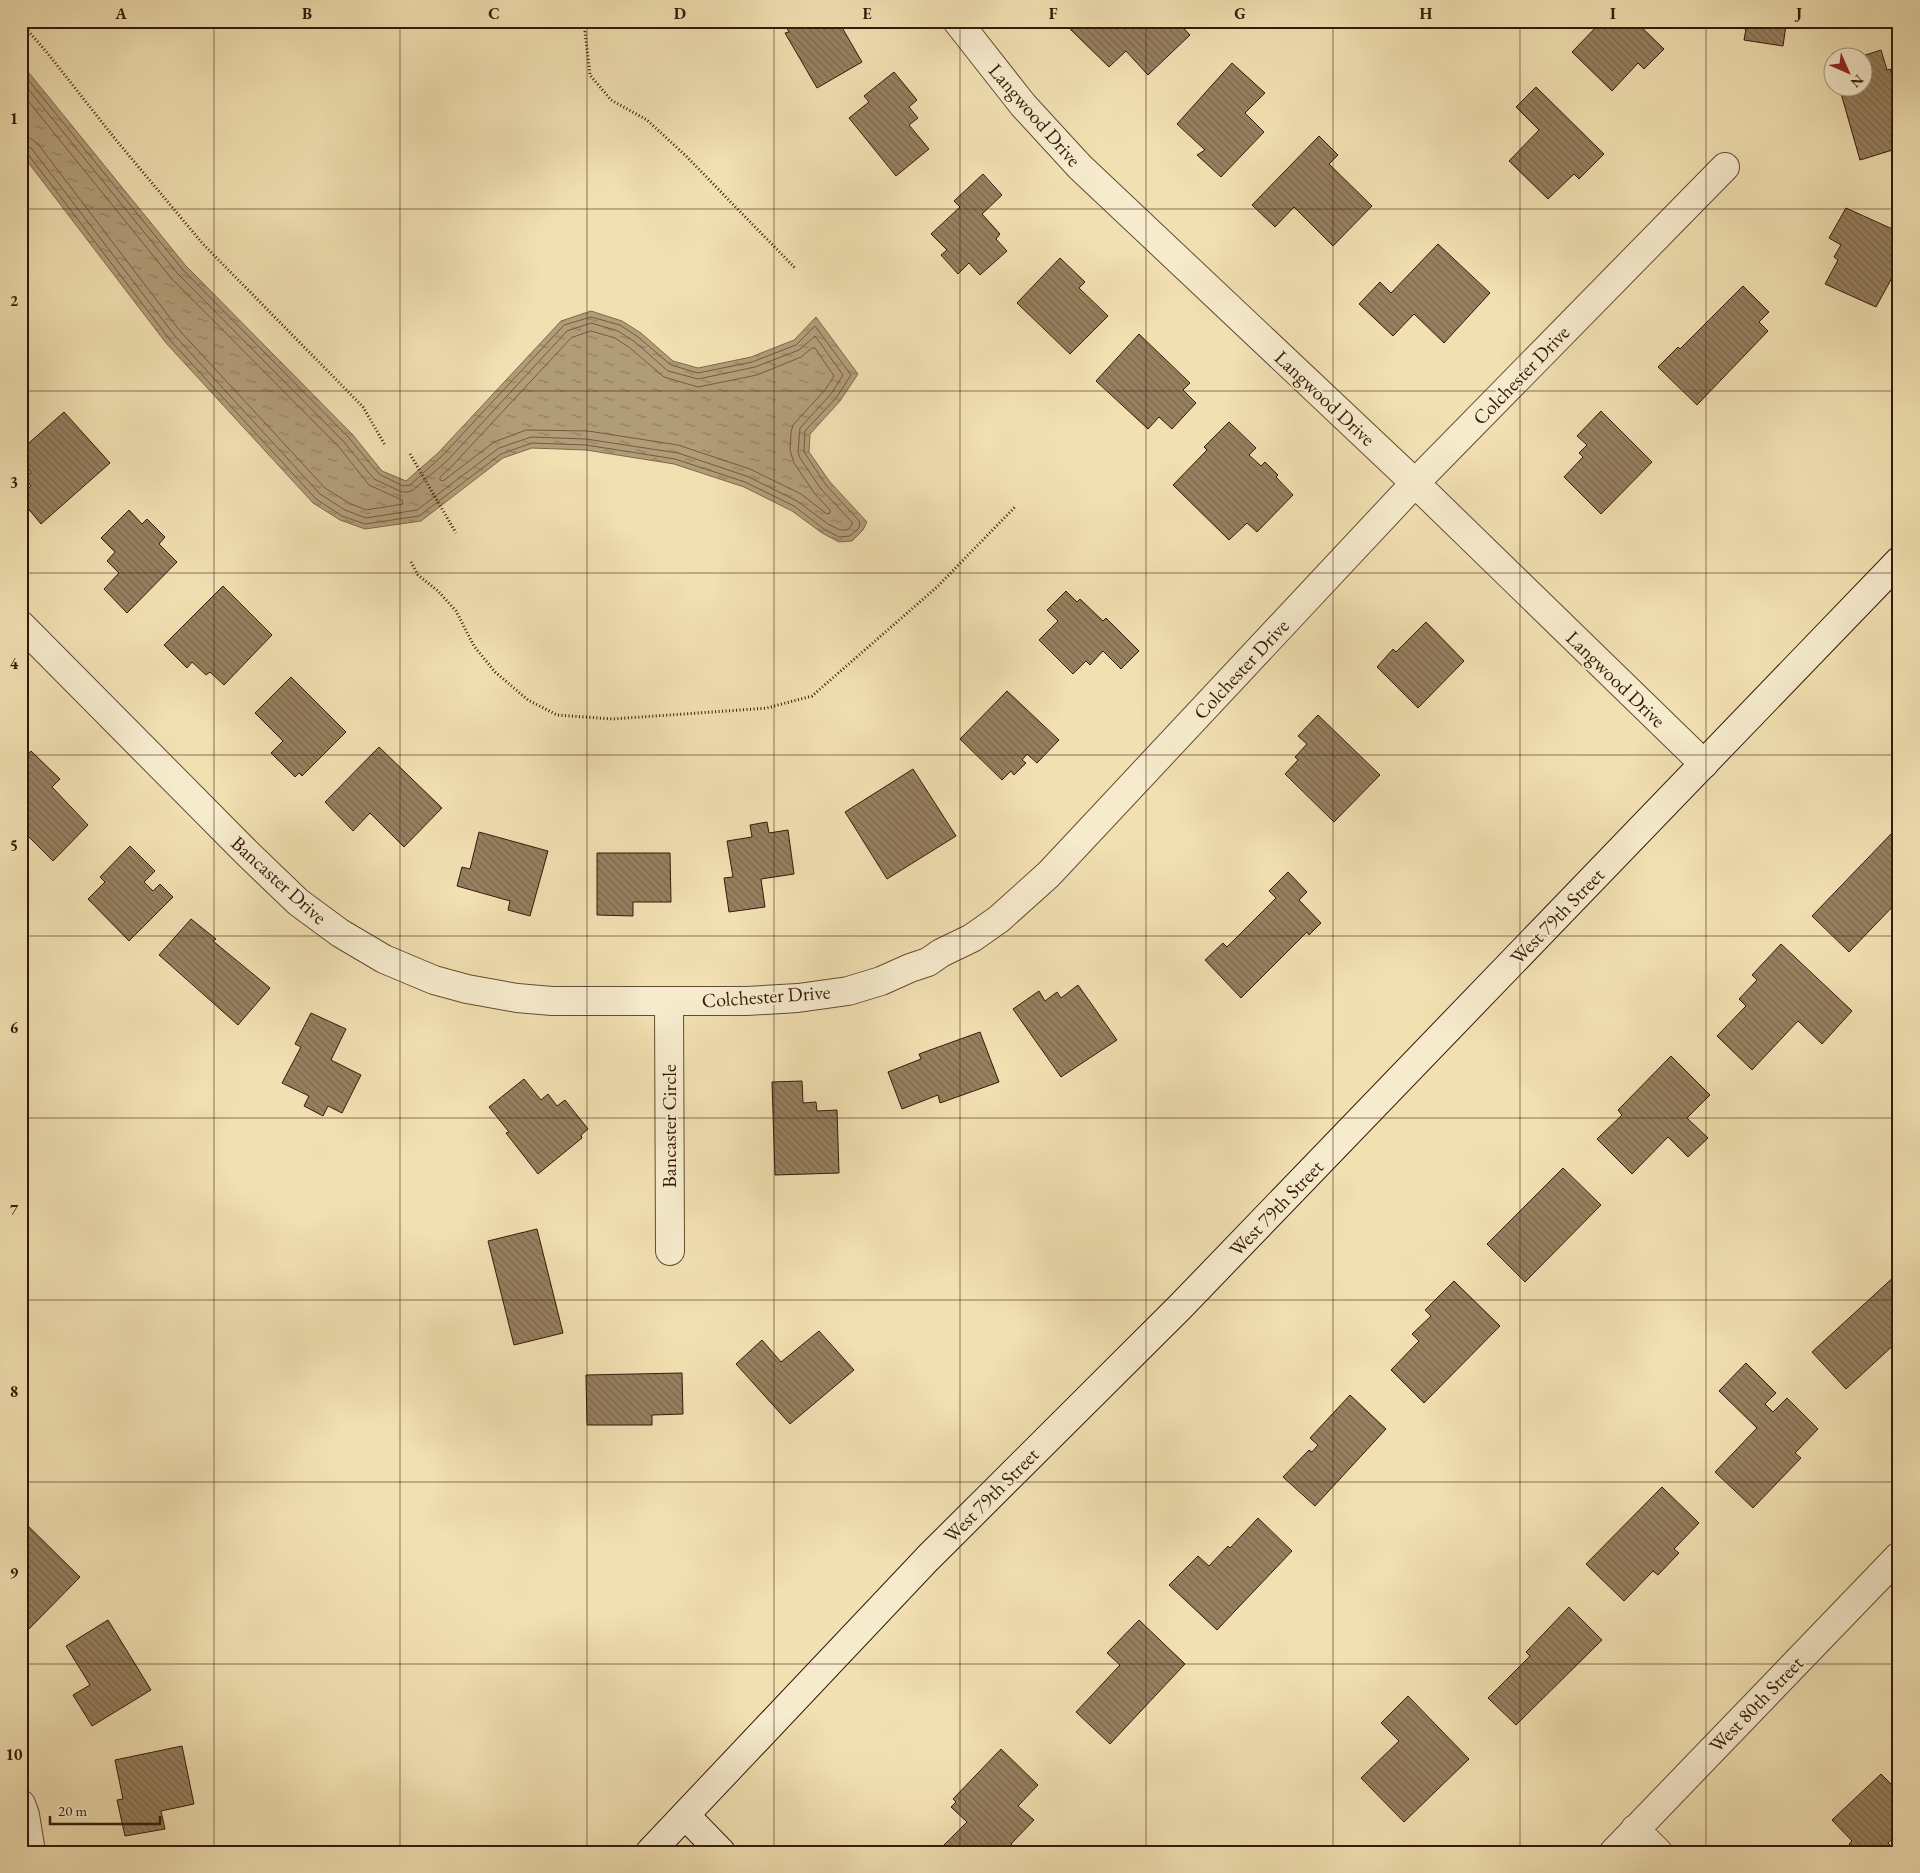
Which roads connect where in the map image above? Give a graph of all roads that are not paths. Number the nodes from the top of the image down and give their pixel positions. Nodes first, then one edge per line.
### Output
1 (957, 21) edge
2 (1725, 167) dead end
3 (1415, 483) junction
4 (1899, 560) edge
5 (21, 624) edge
6 (1704, 764) junction
7 (669, 1001) junction
8 (670, 1251) dead end
9 (1899, 1556) edge
10 (21, 1804) edge
11 (685, 1815) junction
12 (1635, 1829) junction
13 (31, 1852) edge
14 (650, 1852) edge
15 (722, 1852) edge
16 (1614, 1852) edge
17 (1658, 1852) edge

1 - 3 street, Langwood Drive
2 - 3 street, Colchester Drive
3 - 6 street, Langwood Drive
3 - 7 street, Colchester Drive
4 - 6 street, West 79th Street
5 - 7 street, Bancaster Drive
6 - 11 street, West 79th Street
7 - 8 street, Bancaster Circle
9 - 12 street, West 80th Street
10 - 13 street
11 - 14 street, West 79th Street
11 - 15 street
12 - 16 street, West 80th Street
12 - 17 street

